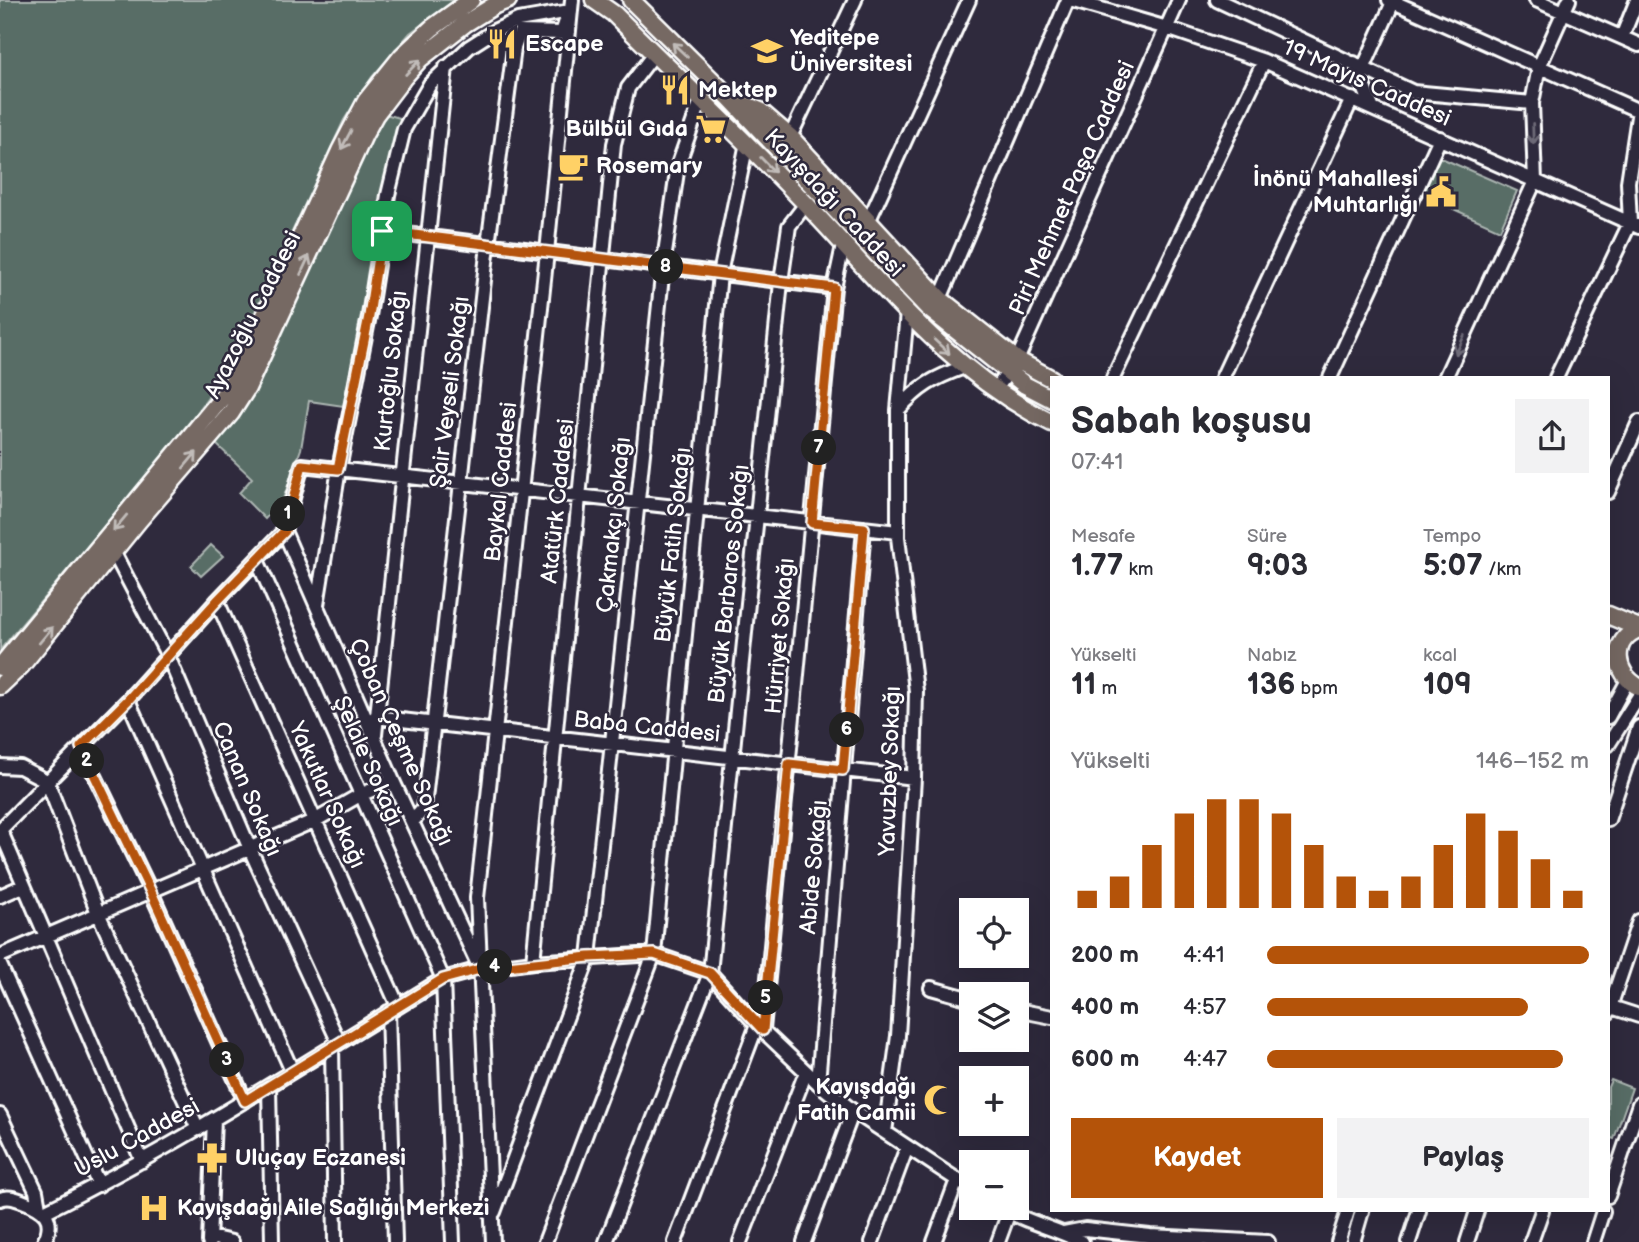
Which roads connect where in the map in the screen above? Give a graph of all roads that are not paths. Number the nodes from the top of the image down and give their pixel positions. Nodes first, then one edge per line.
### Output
1 (471, 0) edge
2 (508, 0) edge
3 (594, 0) edge
4 (631, 0) edge
5 (855, 0) edge
6 (969, 0) edge
7 (1069, 0) edge
8 (1179, 0) edge
9 (1217, 0) edge
10 (1536, 0) edge
11 (1569, 0) edge
12 (1637, 0) edge
13 (1392, 1) edge
14 (571, 5) edge
15 (1563, 13) junction
16 (1167, 28) junction
17 (1622, 37) junction
18 (1639, 45) edge
19 (654, 54) junction
20 (1264, 61) junction
21 (1358, 66) junction
22 (1539, 66) junction
23 (446, 67) junction
24 (729, 97) junction
25 (1352, 99) junction
26 (701, 100) junction
27 (1532, 103) junction
28 (1372, 107) junction
29 (1639, 111) edge
30 (790, 137) junction
31 (1440, 138) junction
32 (747, 143) junction
33 (1535, 181) junction
34 (806, 204) junction
35 (868, 222) junction
36 (1635, 225) edge
37 (382, 231) junction
38 (427, 237) junction
39 (488, 245) junction
40 (844, 246) junction
41 (547, 252) junction
42 (603, 259) junction
43 (663, 267) junction
44 (720, 274) junction
45 (781, 282) junction
46 (834, 288) junction
47 (934, 303) junction
48 (907, 313) junction
49 (964, 367) junction
50 (1013, 367) junction
51 (1113, 376) edge
52 (1223, 376) edge
53 (1331, 376) edge
54 (1446, 376) edge
55 (1557, 376) edge
56 (1050, 378) edge
57 (996, 389) junction
58 (1050, 398) edge
59 (898, 410) junction
60 (1050, 422) edge
61 (1639, 422) edge
62 (338, 469) junction
63 (401, 476) junction
64 (461, 483) junction
65 (1610, 487) edge
66 (521, 490) junction
67 (579, 496) junction
68 (638, 503) junction
69 (697, 510) junction
70 (757, 516) junction
71 (812, 523) junction
72 (285, 527) junction
73 (864, 528) junction
74 (898, 532) junction
75 (114, 553) junction
76 (257, 560) junction
77 (217, 601) junction
78 (317, 605) junction
79 (1610, 616) edge
80 (1639, 628) edge
81 (168, 656) junction
82 (0, 667) edge
83 (1610, 669) edge
84 (1630, 681) edge
85 (0, 686) edge
86 (1639, 696) edge
87 (128, 700) junction
88 (1610, 714) edge
89 (375, 717) junction
90 (433, 724) junction
91 (1639, 727) edge
92 (495, 731) junction
93 (374, 735) junction
94 (555, 738) junction
95 (1610, 742) edge
96 (612, 744) junction
97 (81, 747) junction
98 (674, 751) junction
99 (732, 758) junction
100 (789, 764) junction
101 (0, 766) edge
102 (843, 770) junction
103 (914, 778) junction
104 (47, 781) junction
105 (393, 781) junction
106 (360, 795) junction
107 (1610, 814) edge
108 (316, 820) junction
109 (413, 821) junction
110 (0, 830) edge
111 (250, 849) junction
112 (203, 869) junction
113 (23, 886) junction
114 (151, 892) junction
115 (0, 895) edge
116 (98, 913) junction
117 (1639, 921) edge
118 (45, 937) junction
119 (654, 954) junction
120 (0, 956) edge
121 (589, 957) junction
122 (533, 962) junction
123 (0, 965) edge
124 (480, 969) junction
125 (710, 973) junction
126 (443, 979) junction
127 (931, 988) dead end
128 (959, 996) edge
129 (1610, 1005) edge
130 (1610, 1008) edge
131 (393, 1009) junction
132 (1029, 1012) edge
133 (1639, 1016) edge
134 (1050, 1017) edge
135 (760, 1028) junction
136 (335, 1045) junction
137 (292, 1071) junction
138 (806, 1072) junction
139 (818, 1083) junction
140 (269, 1086) junction
141 (245, 1101) junction
142 (1639, 1104) edge
143 (853, 1111) junction
144 (0, 1115) edge
145 (214, 1119) junction
146 (198, 1129) junction
147 (885, 1132) junction
148 (907, 1147) junction
149 (142, 1161) junction
150 (957, 1180) joint
151 (99, 1185) junction
152 (1610, 1190) edge
153 (0, 1199) edge
154 (42, 1210) junction
155 (1348, 1212) edge
156 (1362, 1212) edge
157 (1419, 1212) edge
158 (1477, 1212) edge
159 (1542, 1212) edge
160 (1603, 1212) edge
161 (492, 1217) junction
162 (1003, 1220) edge
163 (1026, 1220) edge
164 (47, 1236) edge
165 (1062, 1237) edge
166 (209, 1239) edge
167 (56, 1242) edge
168 (232, 1242) edge
169 (272, 1242) edge
170 (335, 1242) edge
171 (395, 1242) edge
172 (453, 1242) edge
173 (492, 1242) edge
174 (545, 1242) edge
175 (606, 1242) edge
176 (675, 1242) edge
177 (740, 1242) edge
178 (804, 1242) edge
179 (872, 1242) edge
180 (934, 1242) edge
181 (998, 1242) edge
182 (1082, 1242) edge
183 (1268, 1242) edge
184 (1338, 1242) edge
185 (1353, 1242) edge
186 (1409, 1242) edge
187 (1467, 1242) edge
188 (1531, 1242) edge
189 (1593, 1242) edge

1 -> 82 main road, Ayazoğlu Caddesi
75 -> 2 main road, Ayazoğlu Caddesi
3 - 19 main road, Kayışdağı Caddesi
24 -> 4 main road, Kayışdağı Caddesi
5 - 30 street
6 - 35 street
7 - 16 street, 19 Mayıs Caddesi
7 - 47 street
8 - 16 street, Piri Mehmet Paşa Caddesi
9 - 21 street
10 - 15 street
11 - 15 street
12 - 17 street
13 - 21 street
13 - 22 street
14 - 23 street
14 - 39 street, Şair Veyseli Sokağı
14 - 41 street, Baykal Caddesi
15 - 17 street
15 - 22 street
16 - 20 street, 19 Mayıs Caddesi
16 - 50 street, Piri Mehmet Paşa Caddesi
17 - 18 street
19 - 26 main road, Kayışdağı Caddesi
19 - 42 street, Atatürk Caddesi
20 - 25 street, 19 Mayıs Caddesi
20 - 51 street
21 - 27 street
21 - 28 street
22 - 27 street
22 - 29 street
23 - 37 street
23 - 38 street, Kurtoğlu Sokağı
24 - 30 main road
24 - 47 main road, Kayışdağı Caddesi
25 - 28 street, 19 Mayıs Caddesi
25 - 52 street
26 - 32 main road, Kayışdağı Caddesi
26 - 43 street, Çakmakçı Sokağı
27 -> 33 street
28 - 31 street, 19 Mayıs Caddesi
29 - 36 street
30 - 35 main road
31 - 33 street, 19 Mayıs Caddesi
31 - 53 street
32 -> 34 main road, Kayışdağı Caddesi
32 - 44 street, Büyük Fatih Sokağı
33 - 36 street, 19 Mayıs Caddesi
33 -> 54 street
34 - 40 main road, Kayışdağı Caddesi
34 - 45 street, Büyük Barbaros Sokağı
35 - 47 main road
36 - 55 street
37 - 38 street
37 - 62 street
38 - 39 street
38 - 63 street, Kurtoğlu Sokağı
39 - 41 street
39 - 64 street, Şair Veyseli Sokağı
40 - 46 street, Hürriyet Sokağı
40 - 48 main road, Kayışdağı Caddesi
41 - 42 street
41 - 66 street, Baykal Caddesi
42 - 43 street
42 - 67 street, Atatürk Caddesi
43 - 44 street
43 - 68 street, Çakmakçı Sokağı
44 - 45 street
44 - 69 street, Büyük Fatih Sokağı
45 - 46 street
45 - 70 street, Büyük Barbaros Sokağı
46 - 71 street, Hürriyet Sokağı
47 - 50 main road
48 -> 49 main road, Kayışdağı Caddesi
48 - 59 street, Yavuzbey Sokağı
49 - 57 main road, Kayışdağı Caddesi
49 - 59 street
50 - 56 main road
50 - 57 street, Piri Mehmet Paşa Caddesi
50 - 58 main road
57 - 60 main road, Kayışdağı Caddesi
59 - 74 street, Yavuzbey Sokağı
61 - 65 street
62 - 63 street
62 - 72 street
62 - 78 street
63 - 64 street
63 - 89 street, Kurtoğlu Sokağı
64 - 66 street
64 - 90 street, Şair Veyseli Sokağı
66 - 67 street
66 - 92 street, Baykal Caddesi
67 - 68 street
67 - 94 street, Atatürk Caddesi
68 - 69 street
68 - 96 street, Çakmakçı Sokağı
69 - 70 street
69 - 98 street, Büyük Fatih Sokağı
70 - 71 street
70 - 99 street, Büyük Barbaros Sokağı
71 - 73 street
71 - 100 street, Hürriyet Sokağı
72 - 76 street
72 - 78 street, Çoban Çeşme Sokağı
73 - 74 street
73 - 102 street, Abide Sokağı
74 - 103 street, Yavuzbey Sokağı
75 - 81 street, Canan Sokağı
85 -> 75 main road, Ayazoğlu Caddesi
76 - 77 street
76 - 106 street, Şelale Sokağı
77 - 81 street
77 - 108 street, Yakutlar Sokağı
78 - 93 street, Çoban Çeşme Sokağı
79 - 80 main road
80 - 84 main road
81 - 87 street
81 - 111 street, Canan Sokağı
83 - 84 main road
84 - 88 street
86 - 95 street
87 - 97 street
87 - 112 street
89 - 90 street, Baba Caddesi
89 - 93 street, Kurtoğlu Sokağı
90 - 92 street, Baba Caddesi
90 - 109 street, Şair Veyseli Sokağı
91 - 107 street
92 - 94 street, Baba Caddesi
92 - 124 street, Baykal Caddesi
93 - 105 street, Çoban Çeşme Sokağı
94 - 96 street, Baba Caddesi
94 - 122 street, Atatürk Caddesi
96 - 98 street, Baba Caddesi
96 - 121 street, Çakmakçı Sokağı
97 - 104 street
97 - 114 street
98 - 99 street, Baba Caddesi
98 - 119 street, Büyük Fatih Sokağı
99 - 100 street, Baba Caddesi
99 - 125 street, Büyük Barbaros Sokağı
100 - 102 street, Baba Caddesi
100 - 135 street, Hürriyet Sokağı
101 - 104 street
102 - 103 street, Baba Caddesi
102 - 139 street, Abide Sokağı
103 - 147 street, Yavuzbey Sokağı
104 - 110 street
104 - 116 street
105 - 106 street
105 - 109 street, Çoban Çeşme Sokağı
106 - 108 street
106 - 126 street, Şelale Sokağı
108 - 111 street
108 - 131 street, Yakutlar Sokağı
109 - 124 street, Çoban Çeşme Sokağı
110 - 113 street
111 - 112 street
111 - 136 street, Canan Sokağı
112 - 114 street
112 - 137 street
113 - 115 street
113 - 118 street
114 - 116 street
114 - 141 street
116 - 118 street
116 - 146 street
117 - 129 street
118 - 120 street
118 - 149 street
119 - 121 street, Uslu Caddesi
119 - 125 street, Uslu Caddesi
119 - 174 street, Büyük Fatih Sokağı
121 - 122 street, Uslu Caddesi
121 - 161 street, Çakmakçı Sokağı
122 - 124 street, Uslu Caddesi
123 - 151 street
124 - 126 street, Uslu Caddesi
124 - 161 street, Baykal Caddesi
125 - 135 street, Uslu Caddesi
125 - 175 street, Büyük Barbaros Sokağı
126 - 131 street, Uslu Caddesi
126 - 172 street
127 - 128 street
130 - 133 street
131 - 136 street, Uslu Caddesi
131 - 171 street
132 - 134 street
135 - 138 street, Uslu Caddesi
135 - 176 street, Hürriyet Sokağı
136 - 137 street, Uslu Caddesi
136 - 170 street
137 - 140 street, Uslu Caddesi
138 - 139 street, Uslu Caddesi
138 - 177 street
139 - 143 street, Uslu Caddesi
140 - 141 street, Uslu Caddesi
140 - 169 street
141 - 145 street, Uslu Caddesi
142 - 152 street
143 - 147 street, Uslu Caddesi
143 - 178 street
144 - 154 street
145 - 146 street, Uslu Caddesi
145 - 166 street
146 - 149 street, Uslu Caddesi
147 - 148 street, Uslu Caddesi
148 - 150 street, Uslu Caddesi
148 - 179 street
149 - 151 street, Uslu Caddesi
150 - 180 street
151 - 154 street, Uslu Caddesi
153 - 154 street
154 - 164 street
155 - 184 street
156 - 185 street
157 - 186 street
158 - 187 street
159 - 188 street
160 - 189 street
161 - 173 street, Baykal Caddesi
162 - 181 street
163 - 165 street
164 - 167 street
165 - 182 street
165 - 183 street
166 - 168 street

